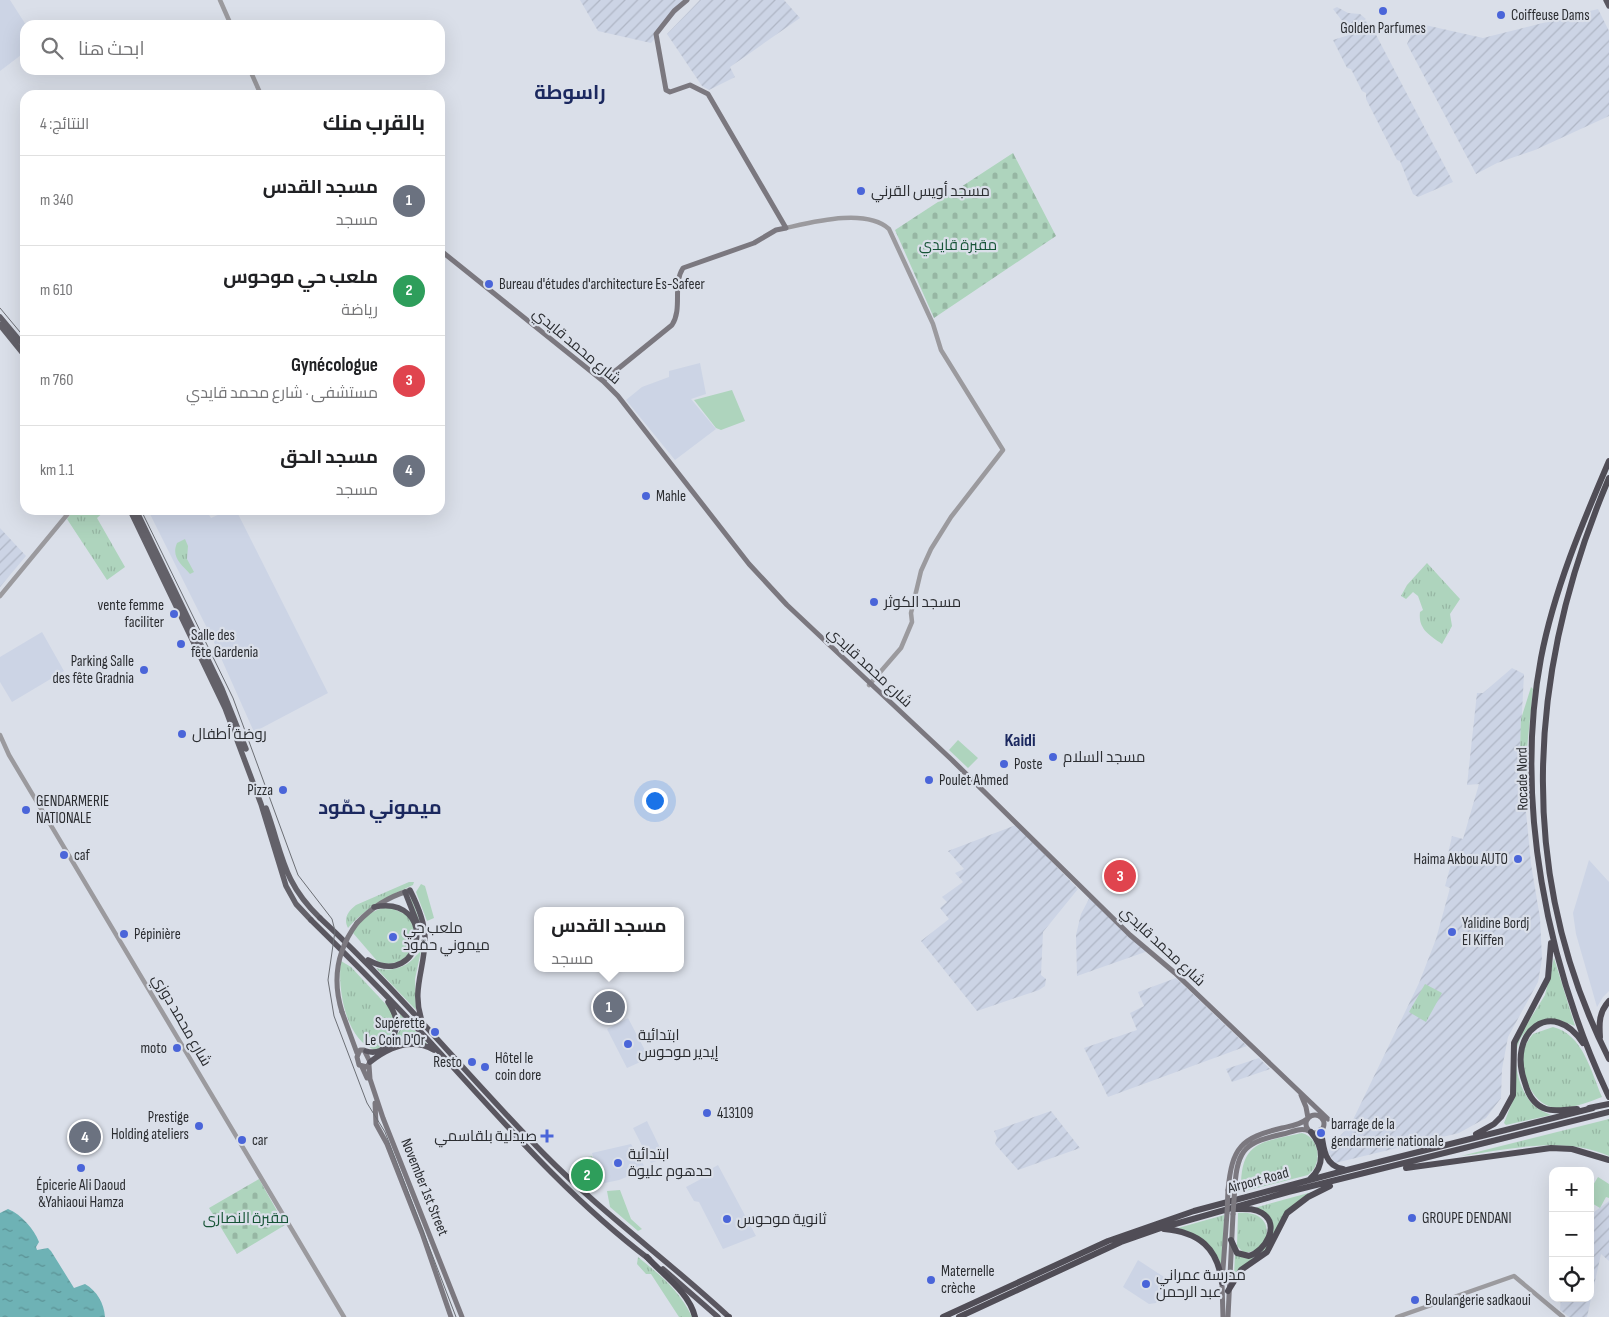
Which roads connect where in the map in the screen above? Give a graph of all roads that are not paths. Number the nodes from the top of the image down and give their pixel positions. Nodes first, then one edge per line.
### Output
1 (220, 0) edge
2 (687, 0) edge
3 (1606, 0) edge
4 (1609, 6) edge
5 (229, 20) edge
6 (252, 75) edge
7 (259, 90) edge
8 (786, 228) junction
9 (445, 254) edge
10 (0, 317) edge
11 (0, 325) edge
12 (20, 341) edge
13 (20, 350) edge
14 (603, 381) junction
15 (1609, 461) edge
16 (1609, 478) edge
17 (67, 515) edge
18 (132, 515) edge
19 (138, 515) edge
20 (0, 596) edge
21 (869, 685) junction
22 (0, 734) edge
23 (408, 891) junction
24 (374, 907) junction
25 (320, 918) joint
26 (311, 920) joint
27 (1552, 936) junction
28 (418, 938) junction
29 (364, 958) junction
30 (383, 993) junction
31 (1609, 1001) edge
32 (422, 1023) junction
33 (351, 1036) junction
34 (1600, 1041) junction
35 (365, 1051) junction
36 (357, 1053) junction
37 (1590, 1055) junction
38 (1609, 1059) edge
39 (369, 1064) junction
40 (451, 1064) junction
41 (362, 1068) junction
42 (1298, 1090) junction
43 (1609, 1097) edge
44 (1609, 1104) edge
45 (1593, 1108) junction
46 (1606, 1113) edge
47 (1308, 1119) junction
48 (1326, 1120) junction
49 (1322, 1130) junction
50 (1310, 1132) junction
51 (1463, 1140) junction
52 (1609, 1160) edge
53 (1347, 1170) junction
54 (1380, 1171) junction
55 (1309, 1180) junction
56 (1345, 1180) junction
57 (1230, 1212) junction
58 (1161, 1228) junction
59 (1231, 1240) junction
60 (646, 1257) junction
61 (1222, 1283) junction
62 (1228, 1291) junction
63 (344, 1317) edge
64 (451, 1317) edge
65 (462, 1317) edge
66 (695, 1317) edge
67 (718, 1317) edge
68 (728, 1317) edge
69 (943, 1317) edge
70 (959, 1317) edge
71 (1223, 1317) edge
72 (1228, 1317) edge
73 (1397, 1317) edge
74 (1563, 1317) edge

1 - 5 street
2 - 8 main road
3 - 4 highway
6 - 7 street
8 - 14 main road
8 - 21 street
9 - 14 main road, شارع محمد قايدي
10 - 12 main road
11 - 13 main road
14 - 21 main road, شارع محمد قايدي
15 - 27 highway, Rocade Nord
16 - 34 highway, Rocade Nord
17 - 20 street
18 - 26 main road
19 - 25 main road
21 - 42 main road, شارع محمد قايدي
22 - 63 street, شارع محمد دوزي
23 - 24 main road, November 1st Street
23 - 28 highway
23 - 32 highway
24 - 28 highway
24 - 33 main road, November 1st Street, bridge
25 - 29 highway
26 - 30 highway
27 - 37 highway, Rocade Nord
27 - 51 highway
28 - 29 highway
29 - 32 highway
30 - 35 highway
30 - 40 highway
31 - 34 highway
32 - 68 highway
33 - 35 main road
33 - 36 main road, November 1st Street
34 - 38 highway, Rocade Nord
35 - 36 main road
35 - 39 main road, November 1st Street
36 - 41 main road, November 1st Street
37 - 43 highway, Rocade Nord
37 - 45 highway
39 - 40 highway
39 - 41 main road
39 - 65 main road, November 1st Street
40 - 60 highway
41 - 64 main road, November 1st Street
42 - 47 main road
42 - 48 main road, شارع محمد قايدي
44 - 45 highway
45 - 51 highway, Airport Road
46 - 54 highway, Airport Road
47 - 48 main road
47 - 50 main road
47 - 57 main road, bridge
48 - 49 main road
49 - 50 main road
49 - 53 highway
50 - 55 highway
50 - 57 main road, bridge
51 - 53 highway, Airport Road
52 - 54 highway
53 - 55 highway, Airport Road
54 - 56 highway, Airport Road
55 - 69 highway, Airport Road
56 - 57 highway, Airport Road
56 - 62 highway
57 - 58 highway, Airport Road
57 - 59 main road
57 - 59 highway
57 - 61 main road
58 - 61 highway
58 - 70 highway, Airport Road
59 - 62 main road
60 - 66 highway
60 - 67 highway
61 - 71 main road
62 - 72 main road
73 - 74 street

